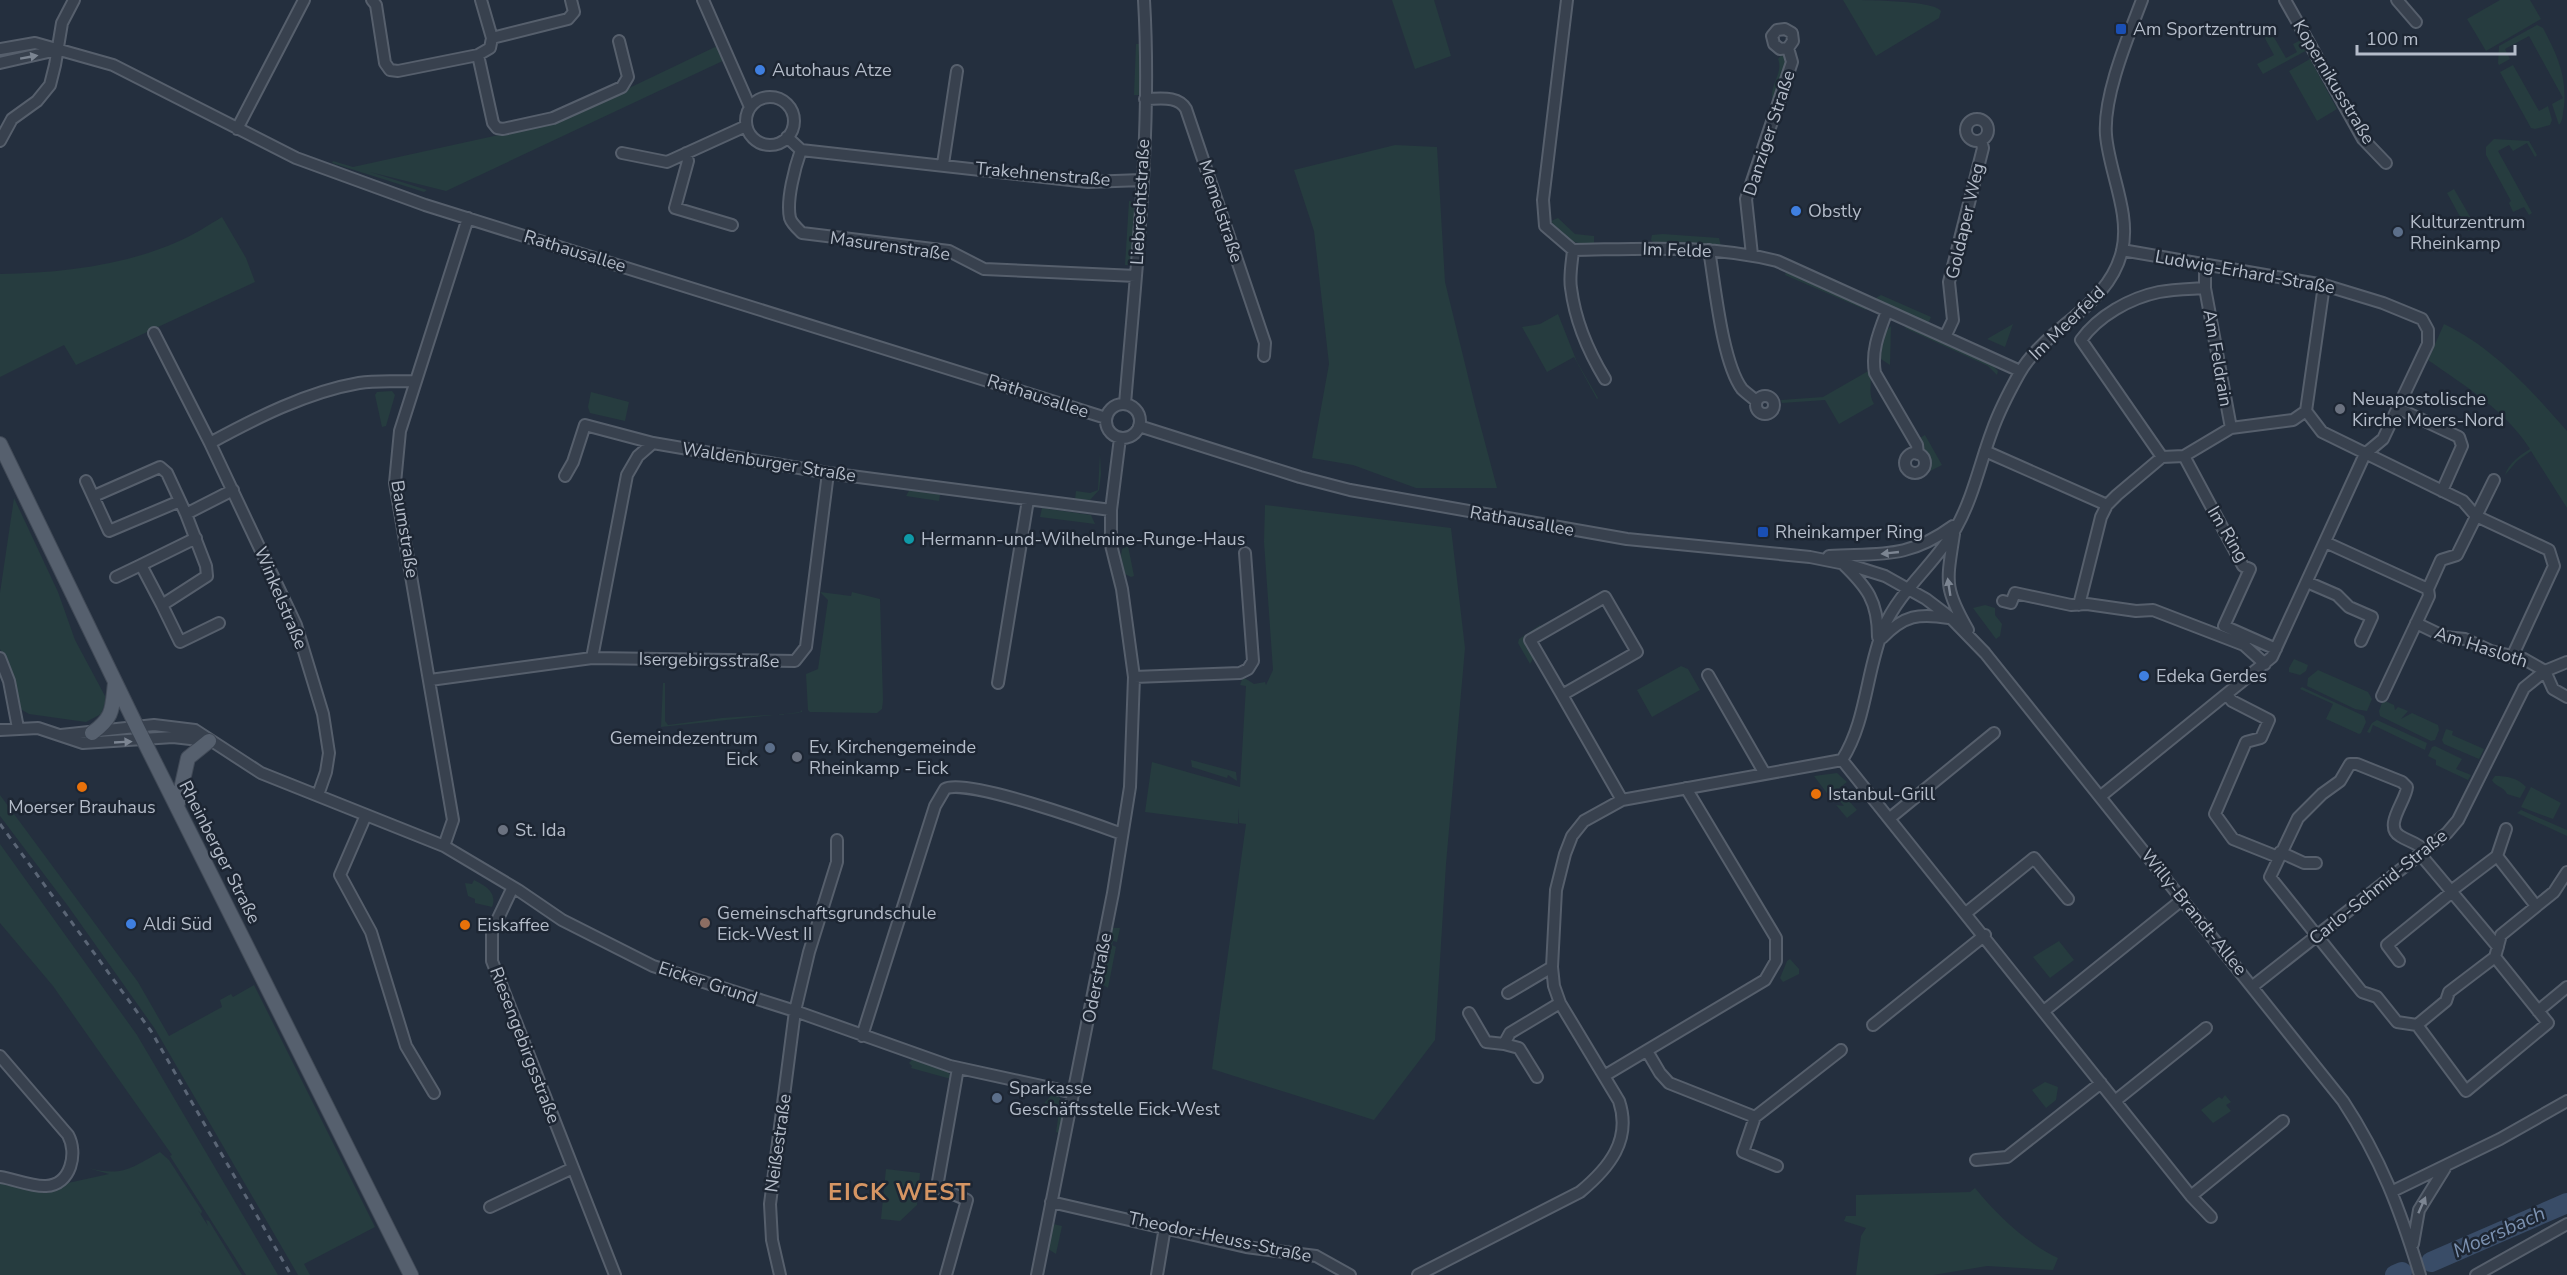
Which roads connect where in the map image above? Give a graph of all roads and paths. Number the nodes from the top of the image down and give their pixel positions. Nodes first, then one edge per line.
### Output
1 (74, 0) edge
2 (304, 0) edge
3 (372, 0) edge
4 (481, 0) edge
5 (572, 0) edge
6 (703, 0) edge
7 (1144, 0) edge
8 (1567, 0) edge
9 (2142, 0) edge
10 (2284, 0) edge
11 (2397, 0) edge
12 (2416, 22) dead end
13 (492, 38) junction
14 (618, 41) dead end
15 (1788, 48) dead end
16 (0, 49) edge
17 (57, 50) junction
18 (478, 55) junction
19 (0, 63) edge
20 (957, 71) dead end
21 (1145, 99) junction
22 (750, 107) junction
23 (746, 126) junction
24 (237, 129) junction
25 (787, 137) junction
26 (1981, 140) dead end
27 (0, 141) edge
28 (801, 150) junction
29 (622, 153) dead end
30 (686, 153) junction
31 (2386, 163) dead end
32 (943, 164) junction
33 (1142, 180) junction
34 (468, 218) junction
35 (732, 225) dead end
36 (1573, 250) junction
37 (1709, 250) junction
38 (2122, 250) junction
39 (1752, 255) junction
40 (2205, 266) junction
41 (1136, 276) junction
42 (2324, 285) junction
43 (2205, 288) junction
44 (1887, 311) junction
45 (154, 333) dead end
46 (1945, 337) junction
47 (1264, 356) dead end
48 (2020, 371) junction
49 (1605, 379) dead end
50 (414, 381) junction
51 (1756, 401) dead end
52 (1125, 404) junction
53 (2397, 408) junction
54 (2306, 411) junction
55 (1106, 418) junction
56 (1139, 426) junction
57 (2231, 428) junction
58 (1120, 438) junction
59 (210, 443) junction
60 (652, 443) junction
61 (0, 444) edge
62 (1985, 451) junction
63 (1918, 454) dead end
64 (2365, 454) junction
65 (2184, 456) junction
66 (2162, 457) junction
67 (828, 473) junction
68 (565, 476) dead end
69 (2494, 480) dead end
70 (86, 481) dead end
71 (233, 490) junction
72 (2442, 491) junction
73 (94, 496) junction
74 (1028, 500) junction
75 (180, 501) junction
76 (2107, 505) junction
77 (1111, 510) junction
78 (186, 514) junction
79 (2476, 516) junction
80 (1960, 520) junction
81 (1954, 531) junction
82 (196, 538) junction
83 (2325, 542) junction
84 (1245, 553) dead end
85 (1810, 557) junction
86 (1842, 563) junction
87 (141, 565) junction
88 (116, 577) dead end
89 (2307, 582) junction
90 (1910, 589) junction
91 (2428, 589) junction
92 (2003, 601) dead end
93 (162, 605) junction
94 (2079, 605) junction
95 (1951, 618) junction
96 (219, 623) dead end
97 (2416, 623) junction
98 (1972, 638) junction
99 (2361, 641) dead end
100 (1878, 642) junction
101 (2276, 650) junction
102 (2512, 657) junction
103 (0, 658) edge
104 (592, 658) junction
105 (2567, 662) edge
106 (2265, 664) junction
107 (2545, 671) junction
108 (1708, 675) dead end
109 (1134, 677) junction
110 (430, 680) junction
111 (115, 681) junction
112 (998, 683) dead end
113 (1562, 695) junction
114 (2227, 695) junction
115 (2382, 696) dead end
116 (2567, 697) edge
117 (137, 727) junction
118 (18, 728) junction
119 (0, 730) edge
120 (92, 733) junction
121 (1994, 733) dead end
122 (61, 735) junction
123 (144, 740) junction
124 (209, 741) junction
125 (1842, 760) junction
126 (1765, 774) junction
127 (1686, 788) junction
128 (318, 795) junction
129 (2101, 796) junction
130 (1622, 800) junction
131 (177, 807) junction
132 (366, 814) junction
133 (1890, 818) junction
134 (2506, 829) dead end
135 (1122, 834) junction
136 (837, 840) dead end
137 (444, 846) junction
138 (2423, 853) junction
139 (2279, 855) junction
140 (2497, 856) junction
141 (2316, 863) dead end
142 (2567, 872) edge
143 (513, 887) junction
144 (2451, 892) junction
145 (2068, 899) dead end
146 (2183, 899) junction
147 (2536, 906) junction
148 (1966, 913) junction
149 (1984, 935) junction
150 (2317, 936) junction
151 (2497, 952) junction
152 (2399, 961) dead end
153 (1552, 967) junction
154 (2253, 986) junction
155 (2567, 987) edge
156 (1508, 993) dead end
157 (1560, 1003) junction
158 (795, 1011) junction
159 (2044, 1011) junction
160 (2538, 1011) junction
161 (1469, 1013) dead end
162 (1873, 1025) dead end
163 (2417, 1025) junction
164 (2206, 1028) dead end
165 (862, 1036) junction
166 (1504, 1044) junction
167 (1841, 1050) dead end
168 (1647, 1051) junction
169 (0, 1056) edge
170 (958, 1068) junction
171 (1604, 1076) junction
172 (1537, 1077) dead end
173 (2101, 1083) junction
174 (434, 1093) dead end
175 (1074, 1093) junction
176 (2115, 1101) junction
177 (2567, 1101) edge
178 (1755, 1117) junction
179 (2283, 1121) dead end
180 (1976, 1160) dead end
181 (1777, 1166) dead end
182 (2446, 1166) junction
183 (573, 1168) junction
184 (0, 1176) edge
185 (2393, 1191) junction
186 (2191, 1196) junction
187 (1051, 1202) junction
188 (490, 1207) dead end
189 (2211, 1217) dead end
190 (2567, 1224) edge
191 (1165, 1227) junction
192 (2412, 1250) junction
193 (411, 1275) edge
194 (615, 1275) edge
195 (780, 1275) edge
196 (946, 1275) edge
197 (1037, 1275) edge
198 (1157, 1275) edge
199 (1350, 1275) edge
200 (1418, 1275) edge
201 (2420, 1275) edge
202 (2476, 1275) edge

1 - 17 street
2 - 24 street
3 - 18 street
4 - 13 street
5 - 13 street
6 - 22 street
7 - 21 street, Liebrechtstraße
8 - 36 street
9 - 38 street, Im Meerfeld
10 - 31 street, Kopernikusstraße
11 - 12 street
13 - 18 street
14 - 18 street
15 - 39 street, Danziger Straße
16 - 17 street, Rathausallee
19 -> 17 street, Rathausallee
17 - 24 street, Rathausallee
17 - 27 street
20 - 32 street
21 - 33 street, Liebrechtstraße
21 - 47 street, Memelstraße
22 - 23 street
22 - 25 street
23 - 25 street
23 - 30 street
24 - 34 street, Rathausallee
25 - 28 street
26 - 46 street, Goldaper Weg
28 - 32 street, Trakehnenstraße
28 - 41 street, Masurenstraße
29 - 30 street
30 - 35 street
32 - 33 street, Trakehnenstraße
33 - 41 street, Liebrechtstraße
34 - 50 street, Baumstraße
34 - 55 street, Rathausallee
36 - 37 street, Im Felde
36 - 49 street
37 - 39 street, Im Felde
37 - 51 street
38 - 40 street, Ludwig-Erhard-Straße
38 - 48 street, Im Meerfeld
39 - 44 street, Im Felde
40 - 42 street, Ludwig-Erhard-Straße
40 - 43 street, Am Feldrain
41 - 52 street, Liebrechtstraße
42 - 53 street, Ludwig-Erhard-Straße
42 - 54 street
43 - 57 street, Am Feldrain
43 - 66 street, Am Feldrain
44 - 46 street, Im Felde
44 - 63 street
45 - 59 street, Winkelstraße
46 - 48 street, Im Felde
48 - 62 street, Im Meerfeld
50 - 59 street
50 - 110 street, Baumstraße
52 - 55 street
52 - 56 street
53 - 64 street
53 - 72 street
54 - 57 street
54 - 64 street
55 - 58 street
56 - 58 street
56 - 85 street, Rathausallee
57 - 65 street
58 - 77 street, Oderstraße
59 - 71 street, Winkelstraße
60 - 67 street, Waldenburger Straße
60 - 68 street, Waldenburger Straße
60 - 104 street
61 - 111 main road, Rheinberger Straße
62 - 76 street
62 - 80 street, Im Meerfeld
64 - 72 street
64 - 83 street
65 - 66 street
65 - 101 street, Im Ring
66 - 76 street
67 - 74 street, Waldenburger Straße
67 - 104 street, Isergebirgsstraße
69 - 79 street
70 - 73 street
71 - 78 street
71 - 128 street, Winkelstraße
72 - 79 street
73 - 75 street
73 - 75 street
74 - 77 street, Waldenburger Straße
74 - 112 street
75 - 78 street
76 - 94 street
77 - 109 street, Oderstraße
78 - 82 street
79 - 91 street
79 - 102 street
80 - 81 street, Im Meerfeld
80 -> 85 street
81 - 90 street, Im Meerfeld
98 -> 81 street
82 - 87 street
82 - 93 street
83 - 89 street
83 - 91 street
84 - 109 street
85 - 86 street, Rathausallee
86 - 90 street, Rathausallee
86 - 100 street
87 - 88 street
87 - 93 street
89 - 99 street
89 - 101 street
90 - 95 street, Willy-Brandt-Allee
90 - 100 street
91 - 97 street
92 - 94 street
93 - 96 street
94 - 106 street
95 - 98 street, Willy-Brandt-Allee
95 - 100 street
97 - 102 street, Am Hasloth
97 - 115 street
98 - 129 street, Willy-Brandt-Allee
100 - 125 street
101 - 106 street
102 - 107 street, Am Hasloth
103 - 118 street
104 - 110 street, Isergebirgsstraße
105 - 107 street, Carlo-Schmid-Straße
106 - 114 street
107 - 116 street
107 - 138 street, Carlo-Schmid-Straße
108 - 126 street
109 - 135 street, Oderstraße
110 - 137 street, Baumstraße
111 - 117 main road, Rheinberger Straße
111 - 120 main road
113 - 113 street
113 - 130 street
114 - 129 street
114 - 139 street
117 - 120 street, Eicker Grund
117 - 123 main road, Rheinberger Straße
117 - 124 street, Eicker Grund
118 - 119 street, Eicker Grund
118 - 122 street, Eicker Grund
120 - 122 street, Eicker Grund
121 - 133 street
122 -> 123 street, Eicker Grund
123 - 124 street, Eicker Grund
123 - 131 main road, Rheinberger Straße
124 - 128 street, Eicker Grund
124 - 131 main road
125 - 126 street
125 - 133 street
126 - 127 street
127 - 130 street
127 - 168 street
128 - 132 street, Eicker Grund
129 - 146 street, Willy-Brandt-Allee
130 - 153 street
131 - 193 main road, Rheinberger Straße
132 - 137 street, Eicker Grund
132 - 174 street
133 - 148 street
134 - 140 street
135 - 165 street
135 - 175 street, Oderstraße
136 - 158 street, Neißestraße
137 - 143 street, Eicker Grund
138 - 139 street
138 - 144 street
138 - 150 street, Carlo-Schmid-Straße
139 - 141 street
139 - 150 street
140 - 144 street
140 - 147 street
142 - 147 street
143 - 158 street, Eicker Grund
143 - 183 street, Riesengebirgsstraße
144 - 151 street
144 - 152 street
145 - 148 street
146 - 154 street, Willy-Brandt-Allee
146 - 159 street
147 - 151 street
148 - 149 street
149 - 159 street
149 - 162 street
150 - 154 street, Carlo-Schmid-Straße
150 - 163 street
151 - 160 street
151 - 163 street
153 - 156 street
153 - 157 street
154 - 185 street, Willy-Brandt-Allee
155 - 160 street
157 - 166 street
157 - 171 street
158 - 165 street, Eicker Grund
158 - 195 street, Neißestraße
159 - 173 street
160 - 163 street
161 - 166 street
164 - 176 street
165 - 170 street, Eicker Grund
166 - 172 street
167 - 178 street
168 - 171 street
168 - 178 street
169 - 184 street
170 - 175 street, Eicker Grund
170 - 196 street
171 - 200 street
173 - 176 street
173 - 180 street
175 - 187 street, Oderstraße
176 - 186 street
177 - 182 street
178 - 181 street
179 - 186 street
182 - 185 street
192 -> 182 street
183 - 188 street
183 - 194 street, Riesengebirgsstraße
185 - 192 street, Willy-Brandt-Allee
186 - 189 street
187 - 191 street, Theodor-Heuss-Straße
187 - 197 street, Oderstraße
190 - 202 street
191 - 198 street
191 - 199 street, Theodor-Heuss-Straße
192 - 201 street, Willy-Brandt-Allee

